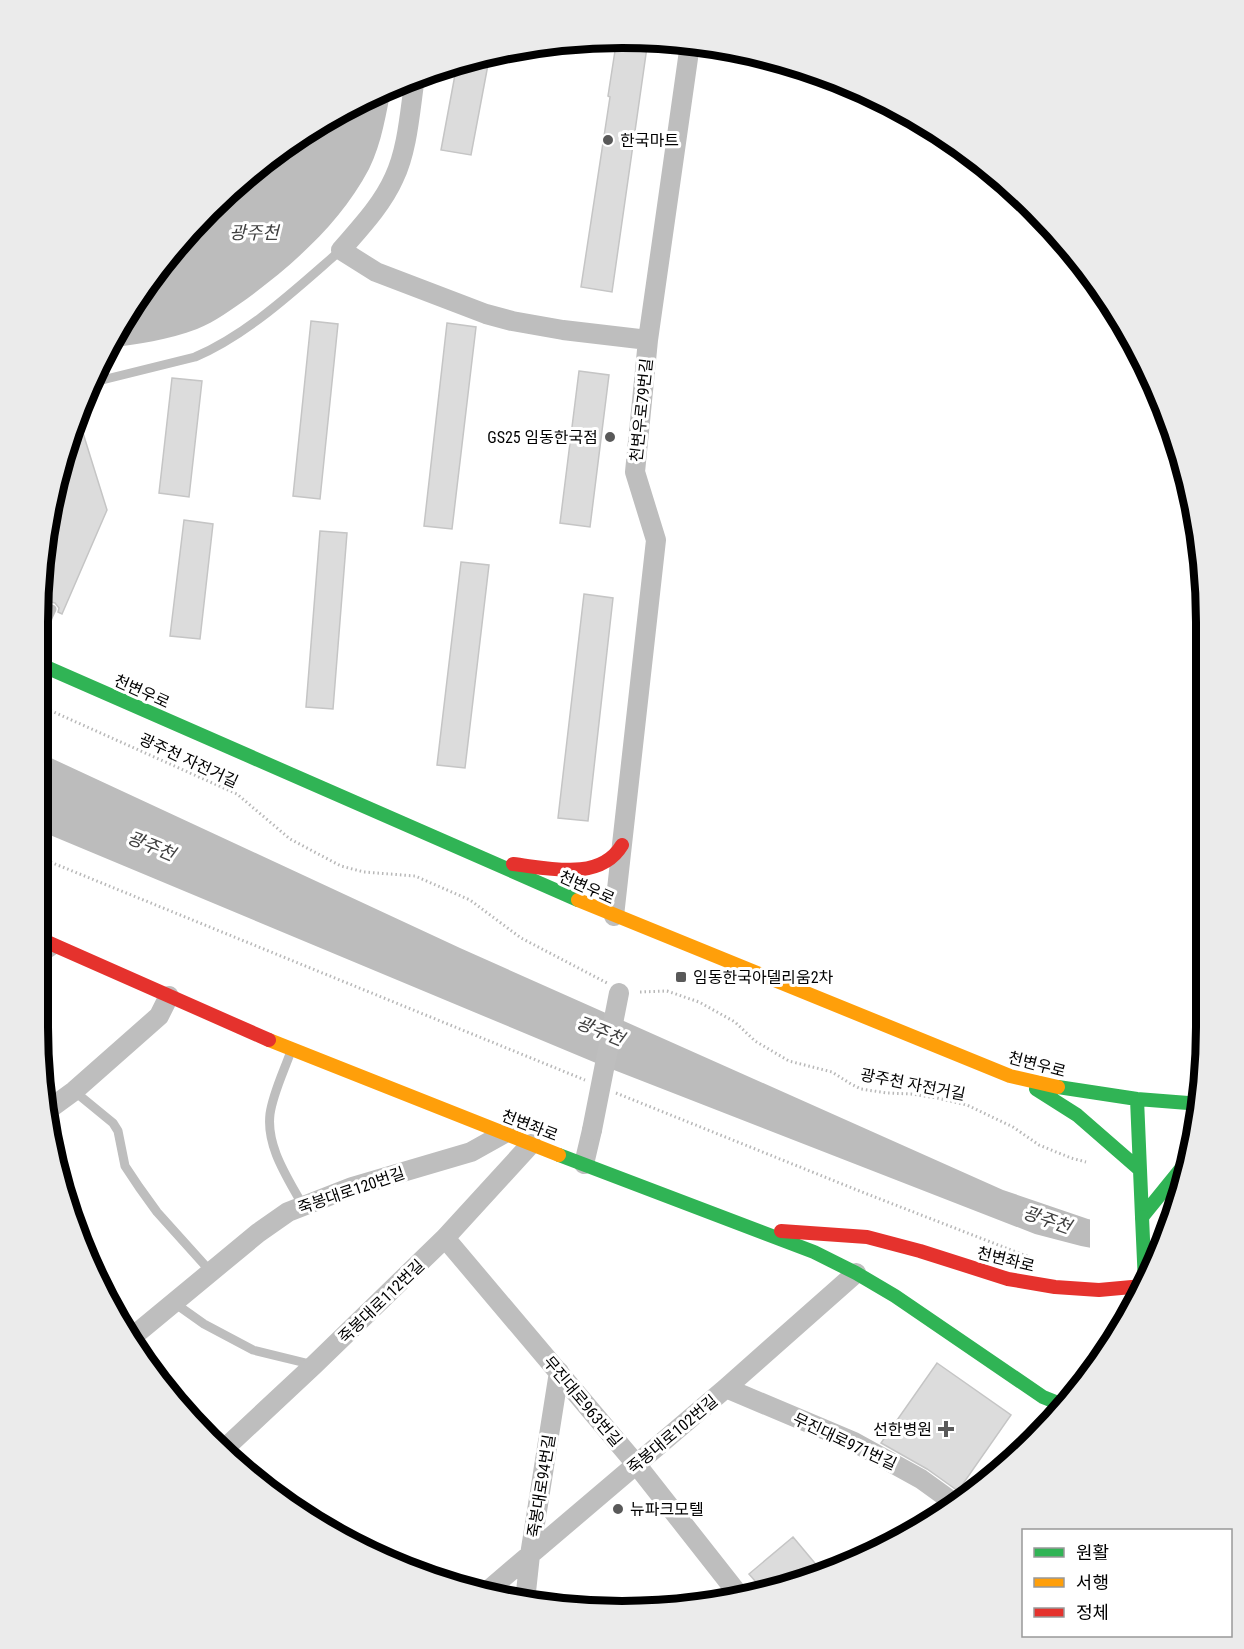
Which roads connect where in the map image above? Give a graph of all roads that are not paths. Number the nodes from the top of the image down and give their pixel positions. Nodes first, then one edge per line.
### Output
1 (689, 52) edge
2 (414, 87) edge
3 (342, 250) junction
4 (648, 340) junction
5 (102, 380) edge
6 (52, 609) dead end
7 (48, 617) edge
8 (48, 668) edge
9 (622, 845) junction
10 (490, 862) junction
11 (614, 916) junction
12 (48, 942) edge
13 (58, 947) junction
14 (48, 954) edge
15 (615, 989) road end
16 (169, 996) junction
17 (292, 1050) junction
18 (1010, 1076) junction
19 (1180, 1089) dead end
20 (74, 1091) junction
21 (1137, 1099) junction
22 (1191, 1103) edge
23 (54, 1106) edge
24 (505, 1133) junction
25 (531, 1144) junction
26 (584, 1164) junction
27 (1138, 1169) junction
28 (1176, 1175) edge
29 (303, 1206) junction
30 (1142, 1217) junction
31 (756, 1229) junction
32 (445, 1238) junction
33 (1143, 1266) edge
34 (211, 1272) junction
35 (856, 1273) junction
36 (1135, 1285) edge
37 (173, 1302) junction
38 (137, 1333) edge
39 (314, 1365) junction
40 (560, 1372) junction
41 (726, 1388) junction
42 (1057, 1402) edge
43 (229, 1445) edge
44 (636, 1464) junction
45 (948, 1499) edge
46 (530, 1555) junction
47 (493, 1586) edge
48 (736, 1590) edge
49 (526, 1593) edge

1 - 4 street, 천변우로79번길
2 - 3 street
3 - 4 street
3 - 5 lane
4 - 9 street, 천변우로79번길
6 - 7 lane
8 - 10 street, 천변우로
9 - 10 street
9 - 11 street, 천변우로79번길
10 - 11 street, 천변우로
11 - 18 street, 천변우로
12 - 13 street, 천변좌로
13 - 14 lane
13 - 16 street, 천변좌로
15 - 26 street, bridge
16 - 17 street, 천변좌로
16 - 20 street
17 - 24 street, 천변좌로
17 - 29 lane
18 - 21 street, 천변우로
18 - 27 street
19 - 21 street, 천변우로
20 - 23 street
20 - 34 lane
21 - 22 street, 천변우로
21 - 27 street
24 - 25 street, 천변좌로
24 - 29 street, 죽봉대로120번길
25 - 26 street, 천변좌로
25 - 32 street, 죽봉대로112번길
26 - 31 street, 천변좌로
27 - 30 street
28 - 30 street
29 - 34 street, 죽봉대로120번길
30 - 33 street, bridge
31 - 35 street, 천변좌로
31 - 36 street, 천변좌로
32 - 39 street, 죽봉대로112번길
32 - 40 street, 무진대로963번길
34 - 37 street, 죽봉대로120번길
35 - 41 street, 죽봉대로102번길
35 - 42 street, 천변좌로
37 - 38 street, 죽봉대로120번길
37 - 39 lane
39 - 43 street, 죽봉대로112번길
40 - 44 street, 무진대로963번길
40 - 46 street, 죽봉대로94번길
41 - 44 street, 죽봉대로102번길
41 - 45 street, 무진대로971번길
44 - 46 street, 죽봉대로102번길
44 - 48 street, 무진대로963번길
46 - 47 street, 죽봉대로102번길
46 - 49 street, 죽봉대로94번길

